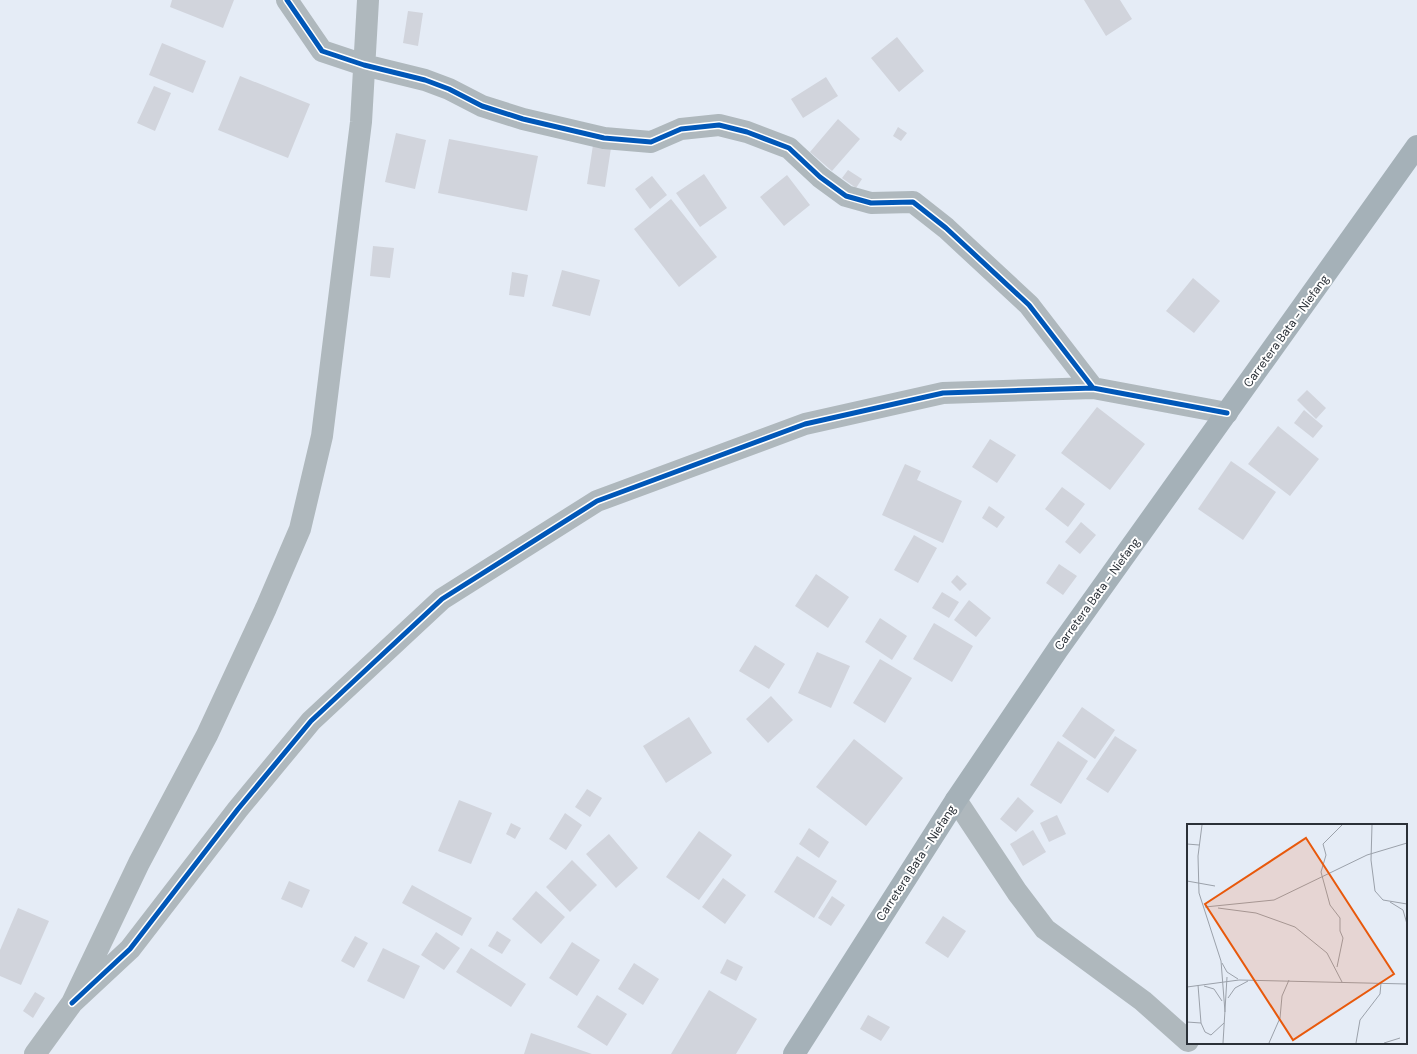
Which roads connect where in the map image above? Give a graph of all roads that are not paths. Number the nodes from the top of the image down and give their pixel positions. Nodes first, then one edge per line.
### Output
1 (287, 0) edge
2 (368, 0) edge
3 (364, 65) junction
4 (1417, 146) edge
5 (1093, 388) junction
6 (1227, 414) junction
7 (956, 800) junction
8 (72, 1003) junction
9 (1187, 1040) edge
10 (1191, 1044) edge
11 (35, 1054) edge
12 (794, 1054) edge
13 (1199, 1054) edge

1 - 3 street
2 - 3 street
3 - 5 street
3 - 8 street
4 - 6 main road, Carretera Bata - Niefang
5 - 6 street
5 - 8 street
6 - 7 main road, Carretera Bata - Niefang
7 - 9 street
7 - 12 main road, Carretera Bata - Niefang
8 - 11 street
10 - 13 street

